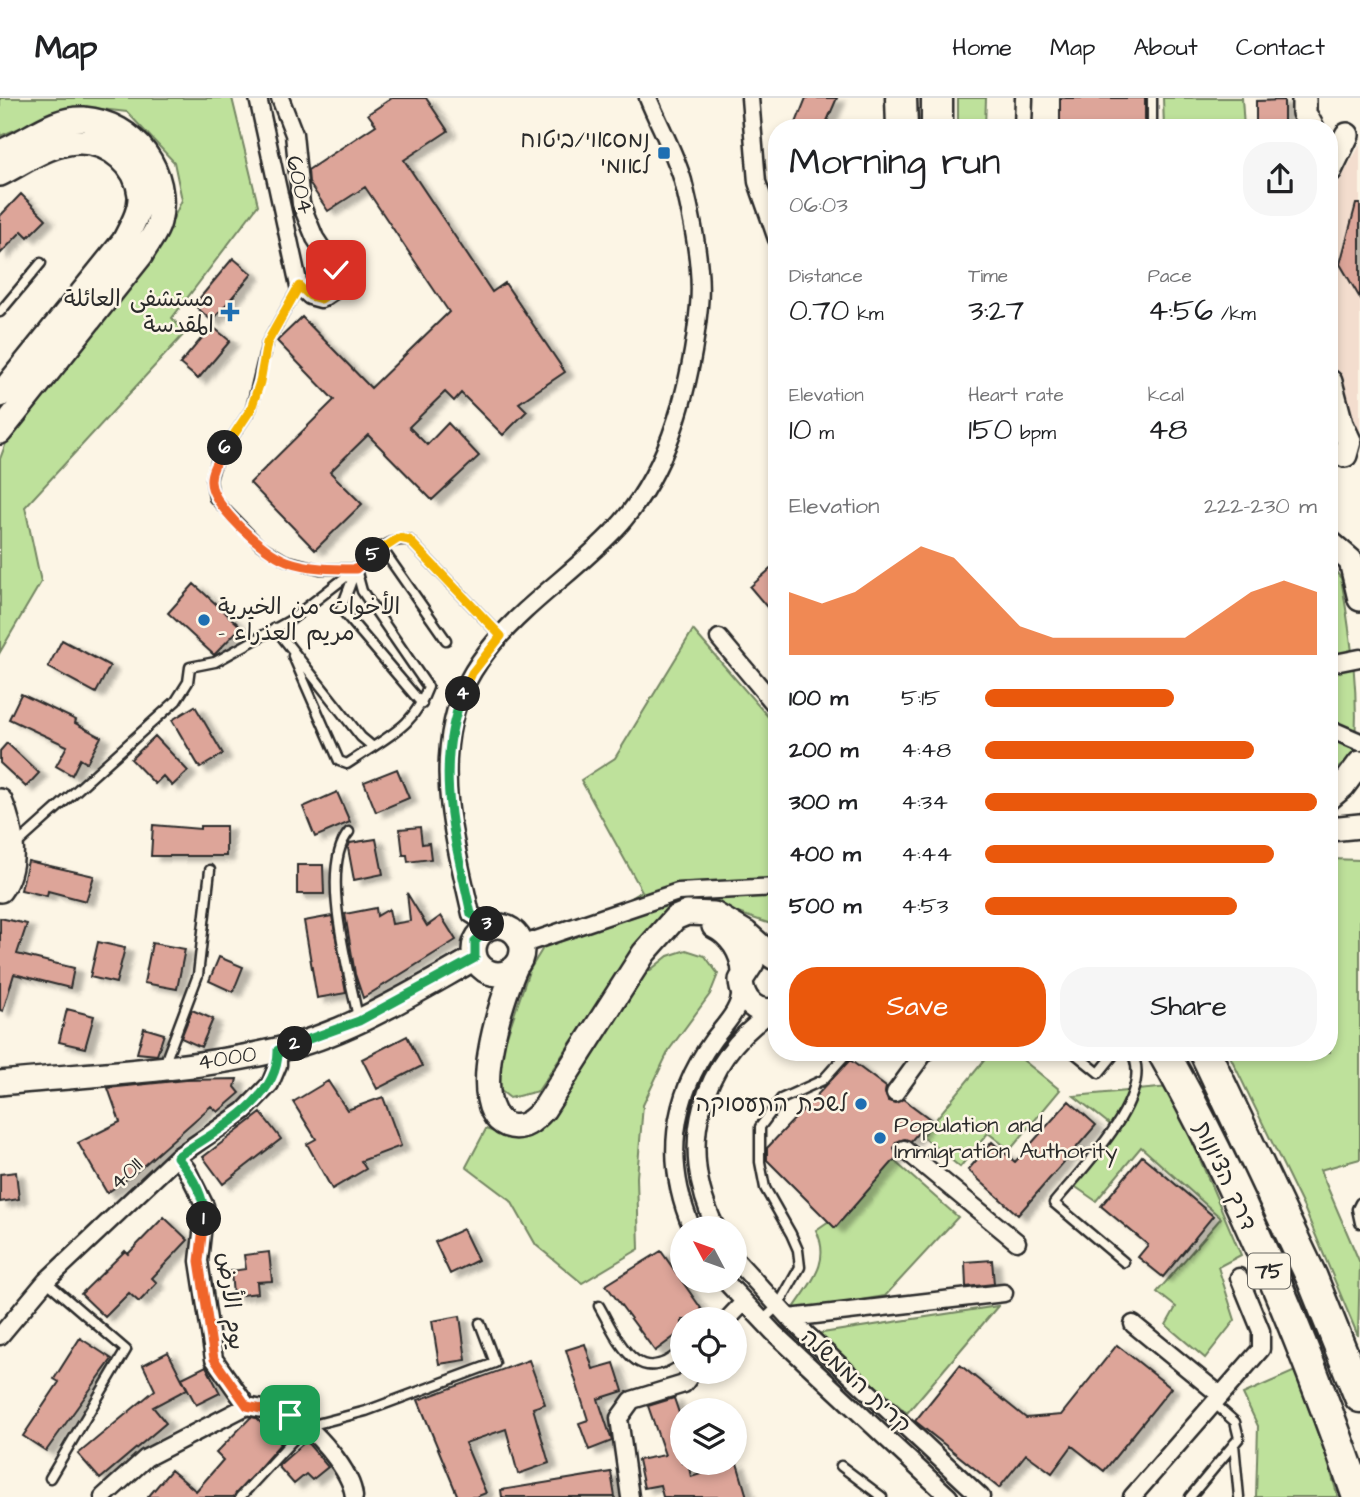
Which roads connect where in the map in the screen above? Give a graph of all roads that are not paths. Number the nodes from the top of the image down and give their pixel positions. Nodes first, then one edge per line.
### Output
1 (258, 98) edge
2 (280, 98) edge
3 (648, 98) edge
4 (750, 98) edge
5 (901, 98) edge
6 (937, 98) edge
7 (1024, 98) edge
8 (1152, 98) edge
9 (1304, 98) edge
10 (902, 119) edge
11 (937, 119) edge
12 (1023, 119) edge
13 (1152, 119) edge
14 (1308, 119) edge
15 (1346, 132) edge
16 (1338, 151) edge
17 (0, 152) edge
18 (0, 174) edge
19 (768, 213) edge
20 (41, 263) dead end
21 (299, 286) junction
22 (0, 312) edge
23 (0, 395) edge
24 (1338, 407) edge
25 (0, 432) edge
26 (1349, 458) edge
27 (1338, 546) edge
28 (381, 548) junction
29 (356, 569) junction
30 (1360, 598) edge
31 (275, 628) junction
32 (501, 636) junction
33 (719, 638) dead end
34 (446, 640) dead end
35 (287, 643) junction
36 (1360, 658) edge
37 (1338, 662) edge
38 (768, 697) edge
39 (422, 705) junction
40 (1338, 732) edge
41 (1360, 741) edge
42 (373, 747) junction
43 (1360, 763) edge
44 (1338, 790) edge
45 (1360, 792) edge
46 (1338, 800) edge
47 (0, 802) edge
48 (1360, 827) edge
49 (1338, 828) edge
50 (349, 832) dead end
51 (1338, 839) edge
52 (1360, 841) edge
53 (6, 846) edge
54 (0, 870) edge
55 (210, 870) dead end
56 (768, 887) edge
57 (0, 891) edge
58 (492, 927) junction
59 (768, 949) edge
60 (644, 953) junction
61 (518, 955) junction
62 (768, 956) edge
63 (475, 958) junction
64 (492, 974) junction
65 (743, 981) junction
66 (501, 1008) junction
67 (768, 1009) edge
68 (768, 1015) edge
69 (359, 1021) junction
70 (278, 1050) junction
71 (840, 1061) edge
72 (918, 1061) edge
73 (1084, 1061) edge
74 (1109, 1061) edge
75 (1133, 1061) edge
76 (1168, 1061) edge
77 (1209, 1061) edge
78 (163, 1067) junction
79 (0, 1083) edge
80 (895, 1093) dead end
81 (904, 1149) dead end
82 (177, 1157) junction
83 (1360, 1203) edge
84 (688, 1216) edge
85 (712, 1216) edge
86 (1360, 1223) edge
87 (1017, 1242) dead end
88 (1124, 1262) dead end
89 (747, 1272) edge
90 (1239, 1277) dead end
91 (46, 1282) junction
92 (736, 1293) edge
93 (1004, 1293) dead end
94 (744, 1302) junction
95 (600, 1306) dead end
96 (739, 1307) edge
97 (783, 1312) junction
98 (762, 1321) junction
99 (480, 1323) dead end
100 (1133, 1324) dead end
101 (0, 1336) edge
102 (670, 1360) edge
103 (684, 1384) edge
104 (1360, 1397) edge
105 (1217, 1399) junction
106 (247, 1406) junction
107 (304, 1427) junction
108 (1234, 1444) junction
109 (842, 1466) dead end
110 (50, 1478) dead end
111 (103, 1497) edge
112 (240, 1497) edge
113 (354, 1497) edge
114 (629, 1497) edge
115 (882, 1497) edge
116 (949, 1497) edge
117 (981, 1497) edge
118 (1132, 1497) edge
119 (1190, 1497) edge
120 (1239, 1497) edge
121 (1359, 1497) edge

1 - 21 street, 6004
2 - 21 street, 6004
3 - 32 street
4 - 19 street
5 - 10 highway
6 - 11 highway
7 - 12 street
8 - 13 lane
9 - 14 street
15 - 16 street
17 - 25 street
18 - 23 street
20 - 22 lane
21 - 29 lane
24 - 26 street
27 - 30 street
28 - 29 lane
28 - 32 lane
28 - 34 lane
29 - 31 lane
29 - 39 lane
29 - 39 lane
31 - 35 lane
31 - 53 lane
32 - 58 street
33 - 38 street
35 - 42 lane
35 - 42 lane
36 - 37 street
39 - 42 lane
40 - 41 street
43 - 44 street
45 - 46 street
47 - 53 street
48 - 49 street
50 - 69 lane
51 - 52 street
53 - 54 street
53 - 57 street
55 - 78 lane
56 - 61 street
58 - 61 street
58 - 63 street
59 - 60 street
60 - 65 street
60 - 66 street
61 - 64 street
61 - 66 street
62 - 65 street
63 - 64 street
63 - 69 street, 4000
64 - 66 street
65 - 67 street
65 - 84 street
68 - 85 street
69 - 70 street, 4000
70 - 78 street, 4000
70 - 82 street, 4011
71 - 97 lane
72 - 80 street
73 - 74 lane
75 - 88 lane
76 - 121 highway, דרך הציונות / 75
77 - 104 highway, דרך הציונות / 75
78 - 79 street, 4000
81 - 87 street
82 - 91 street, 4011
82 - 106 street, يوم الأرض
83 - 86 lane
89 - 97 street, קרית הממשלה
90 - 105 street
91 - 101 street, 4011
91 - 110 lane
92 - 94 street, קרית הממשלה
93 - 97 street
94 - 96 street
94 - 98 street, קרית הממשלה
95 - 102 lane
97 - 98 lane
97 - 117 street, קרית הממשלה
98 - 116 street, קרית הממשלה
99 - 107 lane
100 - 105 street
103 - 114 street
105 - 108 lane
105 - 118 street
106 - 107 street
106 - 111 street
107 - 112 lane
107 - 113 street
108 - 119 lane
108 - 120 lane
109 - 115 lane

